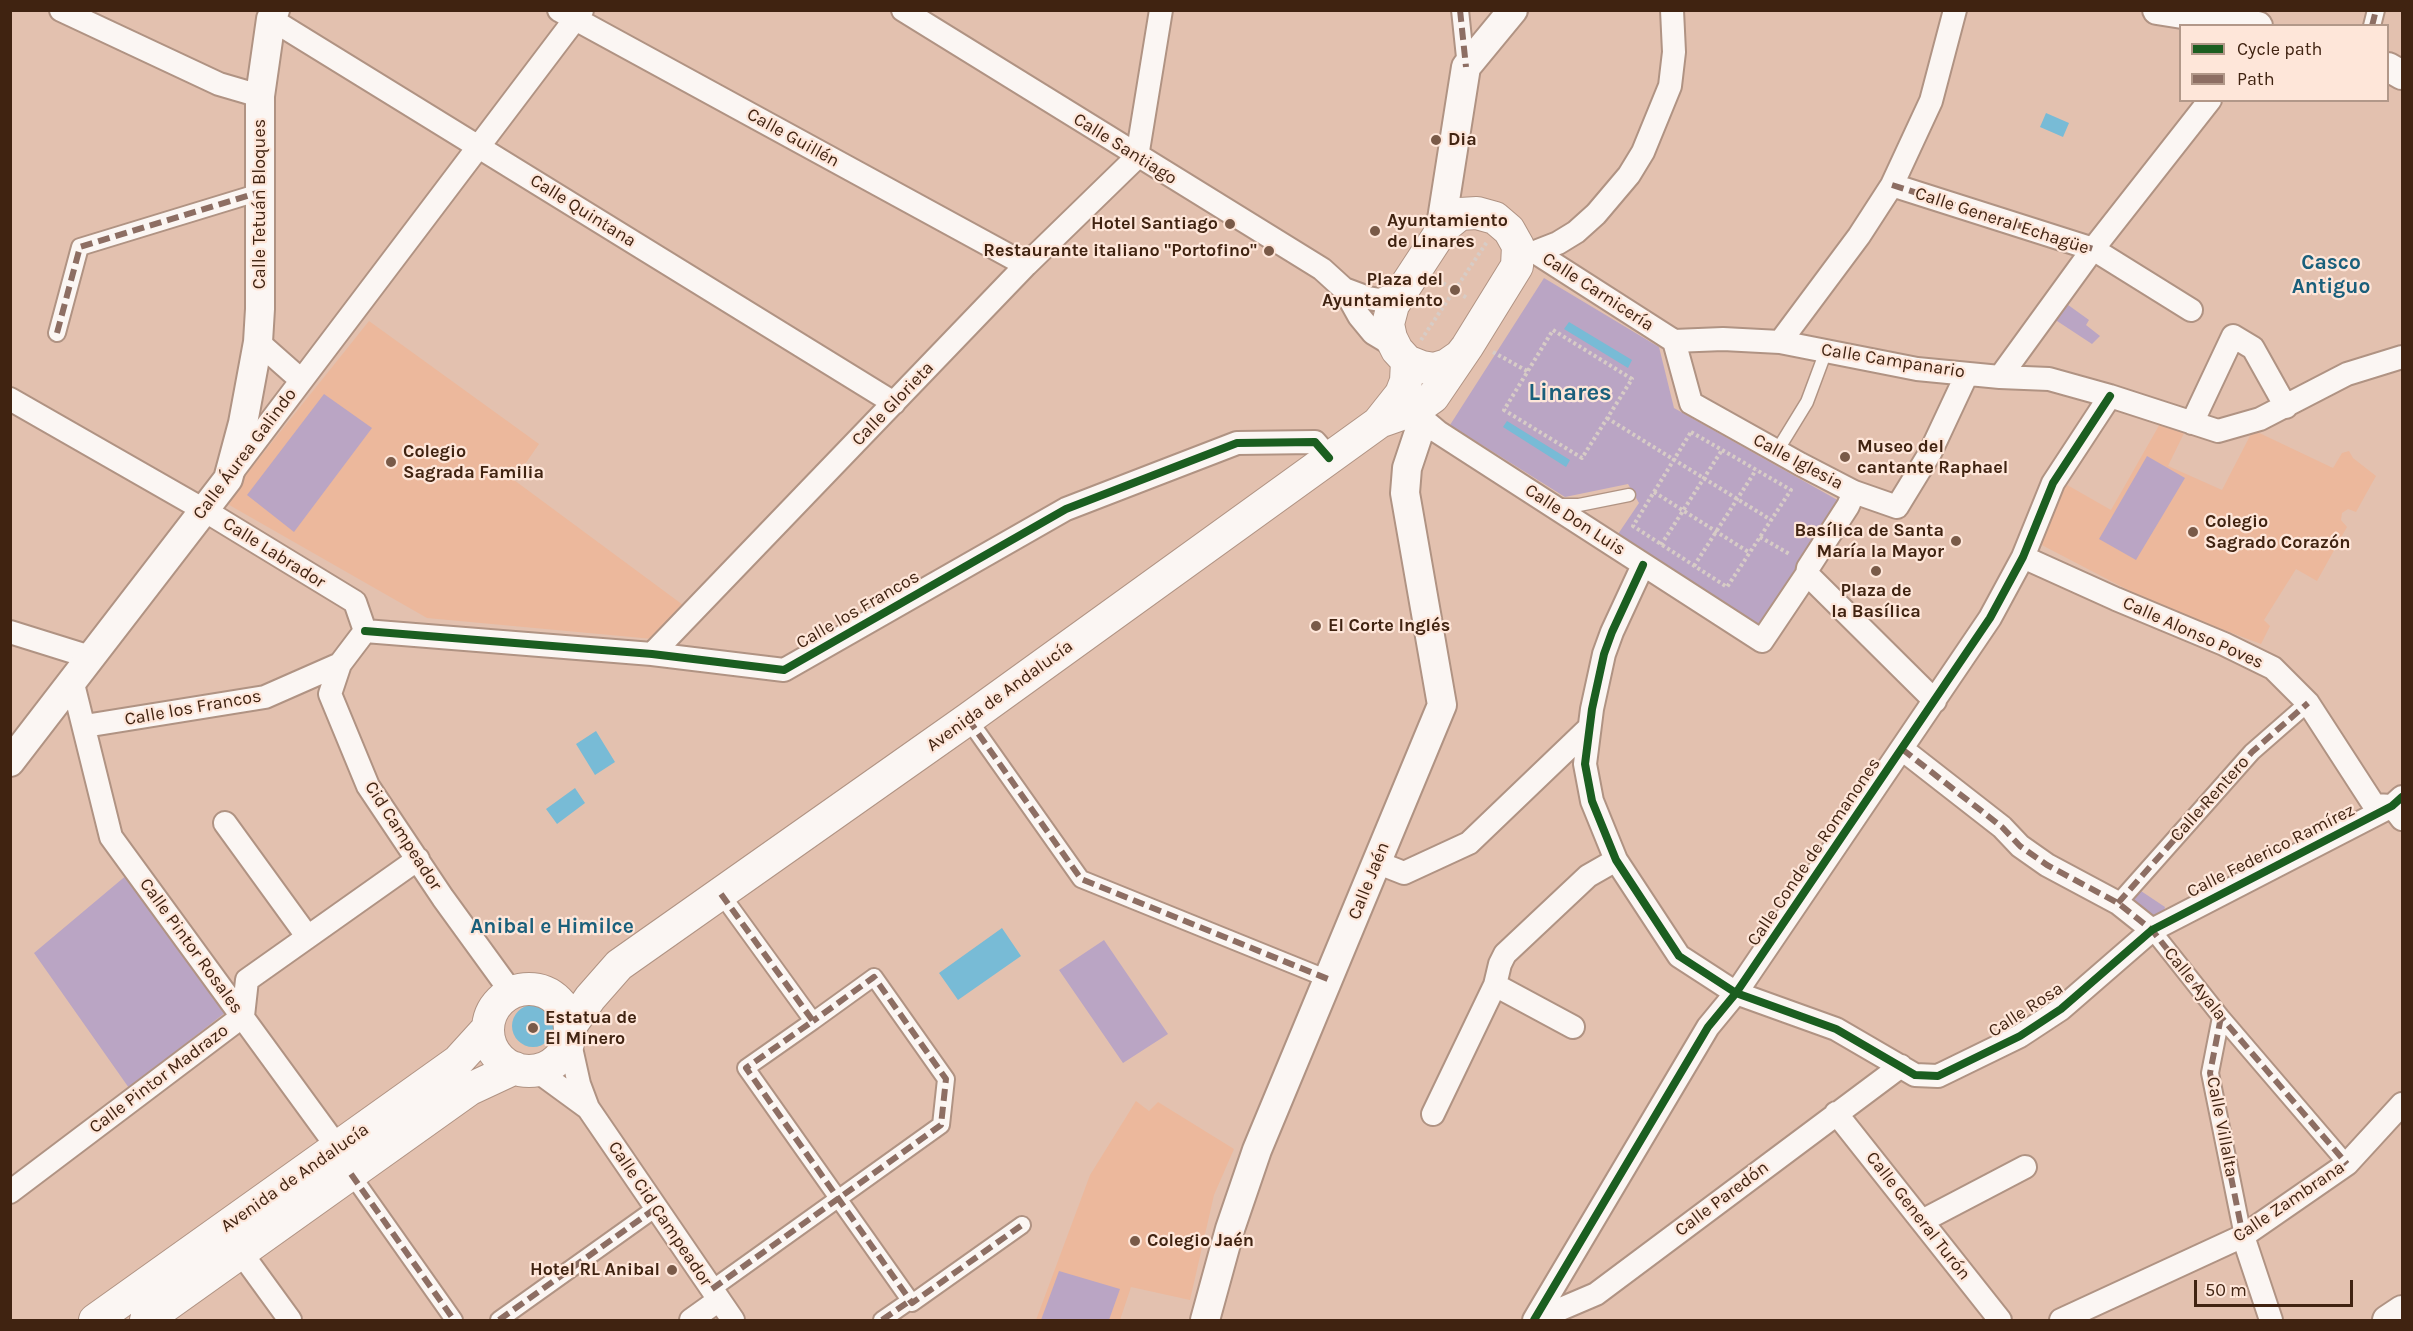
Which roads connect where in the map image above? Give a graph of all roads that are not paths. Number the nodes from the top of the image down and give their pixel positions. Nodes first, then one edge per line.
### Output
1 (61, 10) edge
2 (903, 10) edge
3 (1161, 10) edge
4 (1460, 10) edge
5 (1513, 10) edge
6 (1672, 10) edge
7 (1955, 10) edge
8 (2157, 10) edge
9 (572, 14) edge
10 (273, 15) edge
11 (2248, 24) edge
12 (1466, 67) junction
13 (2389, 68) edge
14 (2403, 75) edge
15 (260, 96) junction
16 (2208, 102) edge
17 (480, 147) junction
18 (1137, 157) junction
19 (1892, 185) junction
20 (260, 192) junction
21 (1440, 232) junction
22 (2093, 249) junction
23 (1527, 252) junction
24 (1026, 265) junction
25 (1419, 277) junction
26 (1344, 289) junction
27 (2191, 310) dead end
28 (57, 333) dead end
29 (1674, 341) junction
30 (258, 342) junction
31 (1780, 342) junction
32 (1481, 350) junction
33 (1826, 351) junction
34 (1406, 357) junction
35 (2403, 357) edge
36 (1967, 374) junction
37 (2000, 377) junction
38 (301, 380) junction
39 (2110, 396) junction
40 (10, 399) edge
41 (894, 403) junction
42 (2286, 406) junction
43 (1418, 420) junction
44 (1378, 423) junction
45 (2192, 423) junction
46 (1777, 451) junction
47 (1329, 458) junction
48 (228, 478) junction
49 (1854, 492) junction
50 (1629, 495) dead end
51 (1555, 506) junction
52 (204, 510) junction
53 (2023, 557) junction
54 (1643, 565) junction
55 (1808, 571) junction
56 (365, 631) junction
57 (10, 632) edge
58 (652, 654) junction
59 (90, 657) junction
60 (340, 664) junction
61 (72, 680) junction
62 (1935, 701) junction
63 (2308, 703) junction
64 (968, 719) junction
65 (85, 726) junction
66 (1588, 729) junction
67 (1902, 749) junction
68 (10, 762) edge
69 (2399, 807) edge
70 (225, 823) dead end
71 (418, 859) junction
72 (1616, 860) junction
73 (1376, 861) junction
74 (720, 894) junction
75 (2118, 903) junction
76 (2152, 930) junction
77 (307, 936) junction
78 (619, 965) junction
79 (1328, 979) junction
80 (1495, 985) junction
81 (526, 992) junction
82 (1736, 993) junction
83 (243, 1016) junction
84 (2221, 1017) junction
85 (813, 1021) junction
86 (1573, 1027) dead end
87 (488, 1028) junction
88 (569, 1033) junction
89 (1901, 1066) junction
90 (526, 1069) junction
91 (2403, 1104) edge
92 (588, 1108) junction
93 (1836, 1113) junction
94 (1433, 1114) dead end
95 (344, 1161) junction
96 (2347, 1164) junction
97 (2025, 1167) dead end
98 (12, 1186) edge
99 (839, 1198) junction
100 (656, 1208) junction
101 (1922, 1221) junction
102 (1022, 1225) dead end
103 (2243, 1236) junction
104 (242, 1254) junction
105 (715, 1295) junction
106 (910, 1300) junction
107 (2403, 1310) edge
108 (95, 1320) edge
109 (146, 1320) edge
110 (290, 1320) edge
111 (454, 1320) edge
112 (499, 1320) edge
113 (691, 1320) edge
114 (734, 1320) edge
115 (882, 1320) edge
116 (1206, 1320) edge
117 (1535, 1320) edge
118 (2000, 1320) edge
119 (2061, 1320) edge
120 (2271, 1320) edge
121 (2387, 1320) edge

1 - 15 street
2 - 18 street, Calle Santiago
3 - 18 street
4 - 12 street
5 - 12 street
6 - 23 street
7 - 19 street
8 - 11 street
9 - 17 street, Calle Áurea Galindo
9 - 24 street, Calle Guillén
10 - 15 street, Calle Tetuán Bloques
10 - 17 street, Calle Quintana
12 - 21 street
13 - 14 street
15 - 20 street, Calle Tetuán Bloques
16 - 22 street
17 - 38 street, Calle Áurea Galindo
17 - 41 street, Calle Quintana
18 - 24 street, Calle Glorieta
18 - 26 street, Calle Santiago
19 - 22 street, Calle General Echagüe
19 - 31 street
20 - 28 street
20 - 30 street, Calle Tetuán Bloques
21 - 23 main road
21 - 25 main road
22 - 27 street, Calle General Echagüe
22 - 37 street
23 - 29 street, Calle Carnicería
23 - 32 main road
24 - 41 street, Calle Glorieta
25 - 26 street, Calle Santiago
25 - 34 main road
26 - 34 street, Calle Santiago
29 - 31 street, Calle Campanario
29 - 46 street, Calle Iglesia
30 - 38 street
30 - 48 street, Calle Tetuán Bloques
31 - 33 street, Calle Campanario
32 - 34 main road
32 - 43 main road
33 - 36 street, Calle Campanario
33 - 46 lane
34 - 43 street
34 - 44 main road
35 - 42 street, Calle Campanario
36 - 37 street, Calle Campanario
36 - 49 street, Calle Iglesia
37 - 39 street, Calle Campanario
38 - 48 street, Calle Áurea Galindo
39 - 45 street, Calle Campanario
39 - 53 street, Calle Conde de Romanones
40 - 52 street, Calle Labrador
41 - 58 street, Calle Glorieta
42 - 45 street, Calle Campanario
42 - 45 street
43 - 44 main road
43 - 51 street, Calle Don Luis
43 - 73 street, Calle Jaén
44 - 47 main road, Avenida de Andalucía
46 - 49 street, Calle Iglesia
47 - 58 street, Calle los Francos
47 - 64 main road, Avenida de Andalucía
48 - 52 street, Calle Áurea Galindo
49 - 55 street, Calle Don Luis
50 - 51 lane
51 - 54 street, Calle Don Luis
52 - 56 street, Calle Labrador
52 - 59 street, Calle Áurea Galindo
53 - 62 street, Calle Conde de Romanones
53 - 63 street, Calle Alonso Poves
54 - 55 street, Calle Don Luis
54 - 66 street, Calle Rosa
55 - 62 street
56 - 58 street, Calle los Francos
56 - 60 street, Calle los Francos
57 - 59 street
59 - 61 street, Calle Áurea Galindo
60 - 65 street, Calle los Francos
60 - 71 street, Cid Campeador
61 - 65 street, Calle Pintor Rosales
61 - 68 street, Calle Áurea Galindo
62 - 67 street, Calle Conde de Romanones
63 - 69 street, Calle Alonso Poves
63 - 75 street, Calle Rentero
64 - 74 main road, Avenida de Andalucía
64 - 79 street
65 - 83 street, Calle Pintor Rosales
66 - 72 street, Calle Rosa
66 - 73 street
67 - 75 street, Calle Ayala
67 - 82 street, Calle Conde de Romanones
69 - 76 street, Calle Federico Ramírez
70 - 77 street
71 - 77 street, Calle Pintor Madrazo
71 - 81 street, Cid Campeador
72 - 80 street
72 - 82 street, Calle Rosa
73 - 79 street, Calle Jaén
74 - 78 main road, Avenida de Andalucía
74 - 85 street
75 - 76 street, Calle Ayala
76 - 84 street, Calle Ayala
76 - 89 street, Calle Rosa
77 - 83 street, Calle Pintor Madrazo
78 - 81 main road, Avenida de Andalucía
78 - 88 main road, Avenida de Andalucía
79 - 116 street, Calle Jaén
80 - 86 street
80 - 94 street
81 - 87 main road
81 - 88 main road
82 - 89 street, Calle Rosa
82 - 117 street, Calle Conde de Romanones
83 - 95 street, Calle Pintor Rosales
83 - 98 street, Calle Pintor Madrazo
84 - 96 street, Calle Ayala
84 - 103 street, Calle Villalta
85 - 99 street
85 - 99 street
87 - 90 main road
87 - 95 main road, Avenida de Andalucía
88 - 90 main road
88 - 92 street, Calle Cid Campeador
89 - 93 street, Calle Paredón
90 - 92 street, Calle Cid Campeador
90 - 95 main road, Avenida de Andalucía
91 - 96 street, Calle Zambrana
92 - 100 street, Calle Cid Campeador
93 - 101 street, Calle General Turón
93 - 117 street, Calle Paredón
95 - 104 main road, Avenida de Andalucía
95 - 108 main road, Avenida de Andalucía
95 - 111 street, Avenida de Andalucía
96 - 103 street, Calle Zambrana
97 - 101 street
99 - 105 street
99 - 106 street
100 - 105 street, Calle Cid Campeador
100 - 112 street
101 - 118 street, Calle General Turón
102 - 106 street
103 - 119 street, Calle Zambrana
103 - 120 street
104 - 109 main road, Avenida de Andalucía
104 - 110 street
105 - 113 street
105 - 114 street, Calle Cid Campeador
106 - 115 street
107 - 121 street

